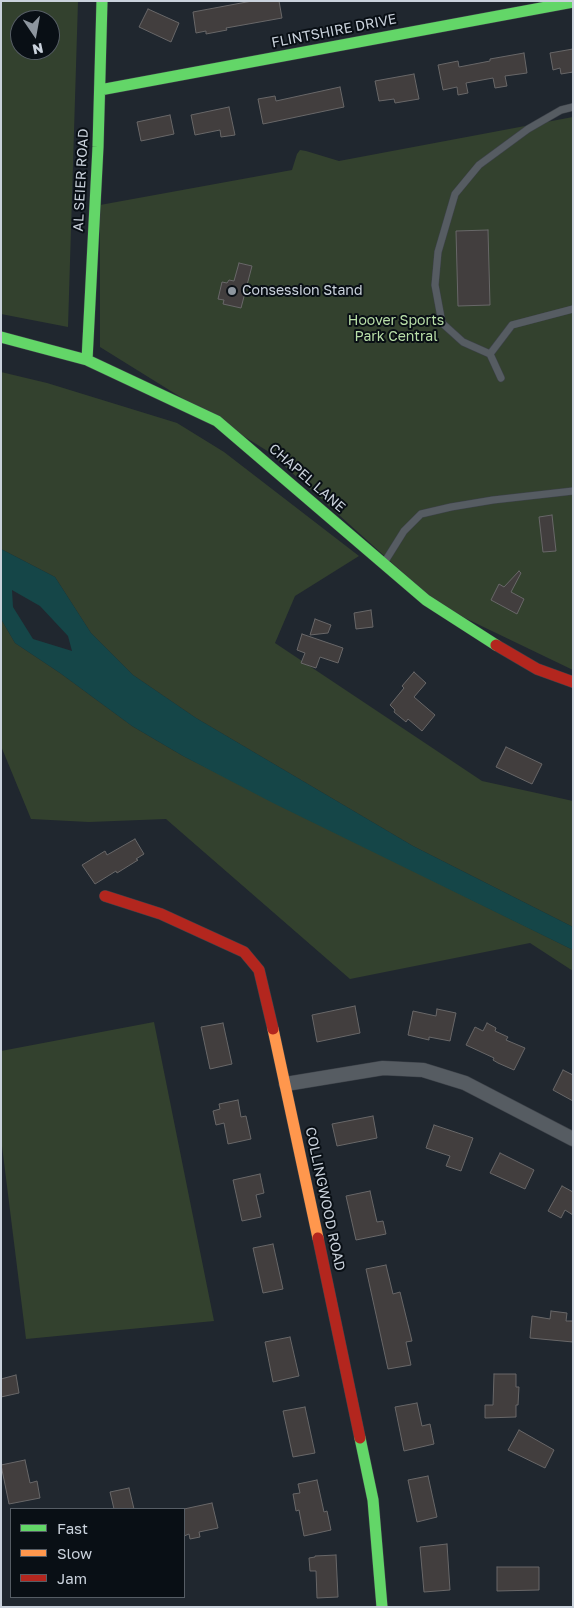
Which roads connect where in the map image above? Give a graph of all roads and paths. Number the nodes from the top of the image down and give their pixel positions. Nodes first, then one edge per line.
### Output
1 (102, 1) edge
2 (573, 2) edge
3 (100, 90) junction
4 (573, 107) edge
5 (573, 309) edge
6 (1, 337) edge
7 (490, 354) junction
8 (87, 360) junction
9 (500, 378) dead end
10 (573, 491) edge
11 (383, 563) junction
12 (573, 682) edge
13 (105, 896) dead end
14 (286, 1084) junction
15 (573, 1139) edge
16 (382, 1607) edge

1 - 3 street, AL SEIER ROAD
2 - 3 street, FLINTSHIRE DRIVE
3 - 8 street, AL SEIER ROAD
4 - 7 lane
5 - 7 lane
6 - 8 street, CHAPEL LANE
7 - 9 lane
8 - 11 street, CHAPEL LANE
10 - 11 lane
11 - 12 street, CHAPEL LANE
13 - 14 street, COLLINGWOOD ROAD
14 - 15 street
14 - 16 street, COLLINGWOOD ROAD

